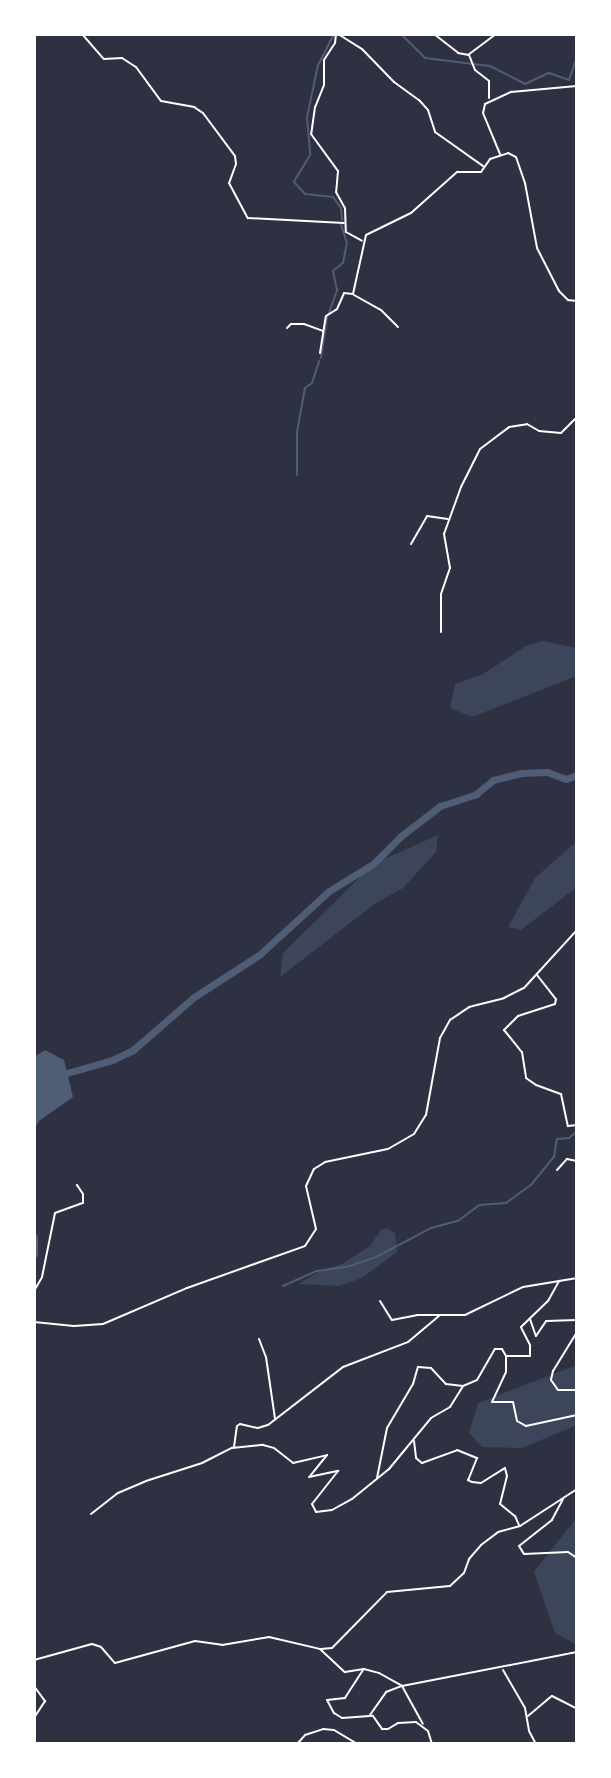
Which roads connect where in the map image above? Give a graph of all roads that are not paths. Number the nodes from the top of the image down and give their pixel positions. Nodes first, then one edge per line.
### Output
1 (82, 34) edge
2 (337, 34) edge
3 (434, 34) edge
4 (496, 34) edge
5 (468, 55) junction
6 (577, 86) edge
7 (489, 100) junction
8 (500, 154) junction
9 (484, 167) junction
10 (344, 223) junction
11 (363, 241) junction
12 (353, 294) junction
13 (577, 301) edge
14 (398, 327) dead end
15 (287, 328) dead end
16 (324, 331) junction
17 (320, 353) dead end
18 (577, 417) edge
19 (449, 519) junction
20 (411, 544) dead end
21 (441, 632) dead end
22 (577, 930) edge
23 (536, 974) junction
24 (577, 1125) edge
25 (577, 1161) edge
26 (557, 1170) dead end
27 (77, 1185) dead end
28 (577, 1278) edge
29 (559, 1281) junction
30 (34, 1291) edge
31 (380, 1301) dead end
32 (440, 1315) junction
33 (530, 1318) junction
34 (577, 1320) edge
35 (34, 1322) edge
36 (577, 1332) edge
37 (259, 1339) dead end
38 (506, 1356) junction
39 (463, 1386) junction
40 (577, 1390) edge
41 (577, 1415) edge
42 (275, 1420) junction
43 (414, 1438) junction
44 (234, 1448) junction
45 (377, 1480) junction
46 (577, 1489) edge
47 (564, 1498) junction
48 (91, 1514) dead end
49 (520, 1526) junction
50 (577, 1558) edge
51 (320, 1649) junction
52 (577, 1652) edge
53 (34, 1660) edge
54 (502, 1668) junction
55 (364, 1669) junction
56 (34, 1686) edge
57 (402, 1686) junction
58 (577, 1709) edge
59 (369, 1716) junction
60 (527, 1716) junction
61 (34, 1718) edge
62 (425, 1728) junction
63 (297, 1744) edge
64 (357, 1744) edge
65 (432, 1744) edge
66 (536, 1744) edge

1 - 10 street
2 - 9 street
2 - 10 street
3 - 5 street
4 - 5 street
5 - 7 street
6 - 7 street
7 - 8 street
8 - 9 street
8 - 13 street
9 - 11 street
10 - 11 street
11 - 12 street
12 - 14 street
12 - 16 street
15 - 16 street
16 - 17 street
18 - 19 street
19 - 20 street
19 - 21 street
22 - 23 street
23 - 24 street
23 - 35 street
25 - 26 street
27 - 30 street
28 - 29 street
29 - 32 street
29 - 33 street
31 - 32 street
32 - 42 street
33 - 34 street
33 - 38 street
36 - 40 street
37 - 42 street
38 - 39 street
38 - 41 street
39 - 43 street
39 - 45 street
42 - 44 street
43 - 45 street
43 - 49 street
44 - 45 street
44 - 48 street
46 - 47 street
47 - 49 street
47 - 50 street
49 - 51 street
51 - 53 street
51 - 55 street
52 - 54 street
54 - 57 street
54 - 60 street
55 - 57 street
55 - 59 street
56 - 61 street
57 - 59 street
57 - 62 street
58 - 60 street
59 - 62 street
60 - 66 street
62 - 65 street
63 - 64 street

